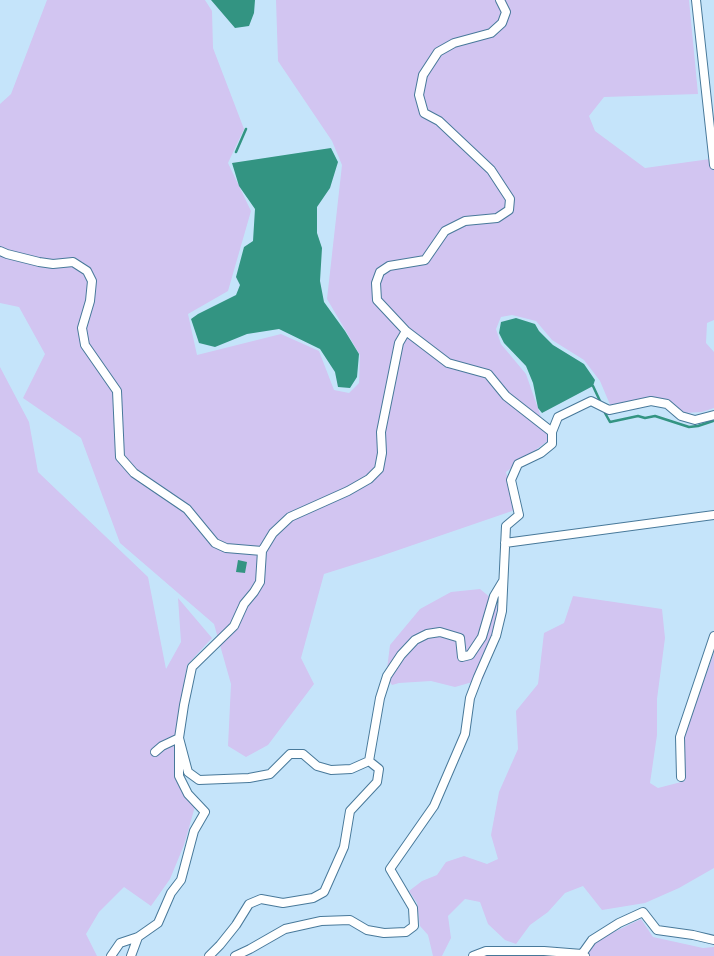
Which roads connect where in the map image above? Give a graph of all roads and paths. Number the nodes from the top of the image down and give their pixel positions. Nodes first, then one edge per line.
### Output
1 (500, 0) edge
2 (696, 0) edge
3 (714, 165) edge
4 (0, 251) edge
5 (406, 331) junction
6 (714, 415) edge
7 (552, 432) junction
8 (714, 516) edge
9 (505, 543) junction
10 (262, 551) junction
11 (504, 578) junction
12 (714, 636) edge
13 (179, 738) junction
14 (155, 752) dead end
15 (369, 761) junction
16 (681, 777) dead end
17 (138, 937) junction
18 (714, 940) edge
19 (584, 955) edge
20 (111, 956) edge
21 (131, 956) edge
22 (209, 956) edge
23 (235, 956) edge
24 (473, 956) edge

1 - 5 street
2 - 3 street
4 - 10 street
5 - 7 street
5 - 10 street
6 - 7 street
7 - 9 street
8 - 9 street
9 - 11 street
10 - 13 street
11 - 15 street
11 - 23 street
12 - 16 street
13 - 14 street
13 - 15 street
13 - 17 street
15 - 22 street
17 - 20 street
17 - 21 street
18 - 19 street
19 - 24 street

